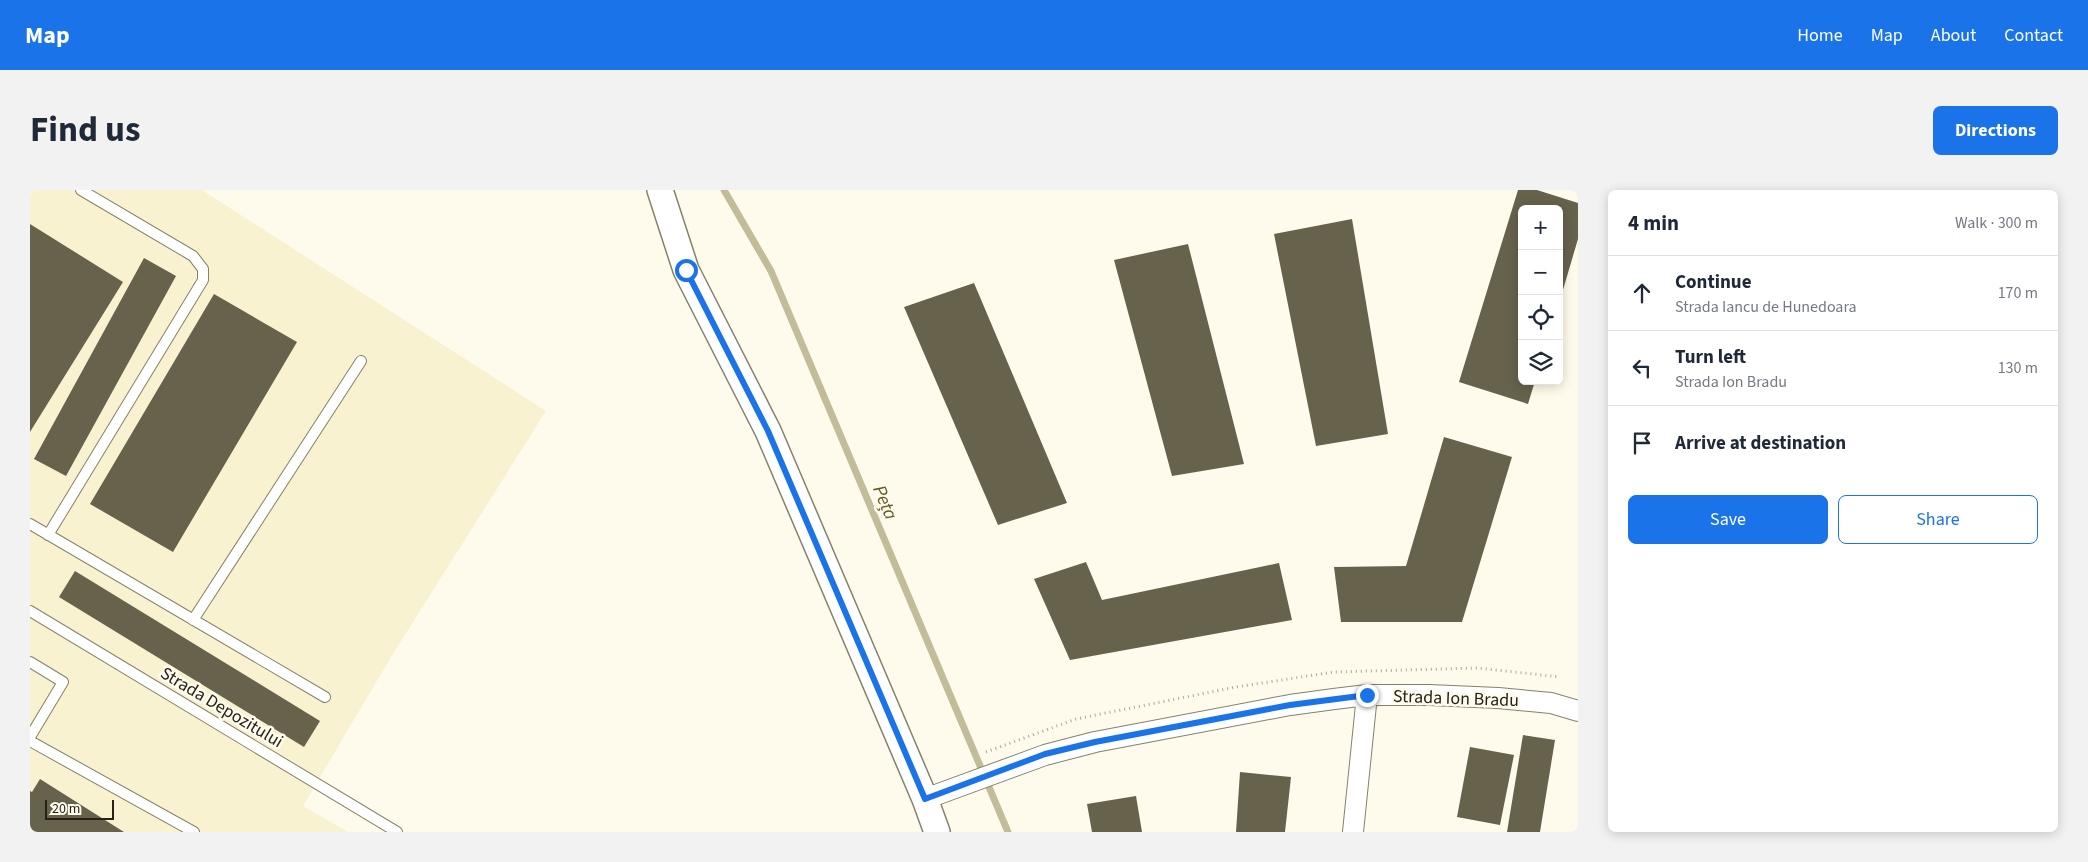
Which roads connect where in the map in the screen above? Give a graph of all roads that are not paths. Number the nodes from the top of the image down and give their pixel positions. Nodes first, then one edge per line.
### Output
1 (81, 190) edge
2 (660, 190) edge
3 (361, 361) dead end
4 (32, 528) edge
5 (48, 535) junction
6 (30, 611) edge
7 (193, 620) junction
8 (30, 662) edge
9 (1367, 695) junction
10 (325, 697) dead end
11 (1578, 711) edge
12 (30, 739) edge
13 (935, 795) junction
14 (194, 832) edge
15 (397, 832) edge
16 (937, 832) edge
17 (1353, 832) edge

1 - 5 lane
2 - 13 street
3 - 7 lane
4 - 5 lane
5 - 7 lane
6 - 15 lane, Strada Depozitului
7 - 10 lane
8 - 12 lane
9 - 11 street, Strada Ion Bradu
9 - 13 street, Strada Ion Bradu
9 - 17 street
12 - 14 lane
13 - 16 street

